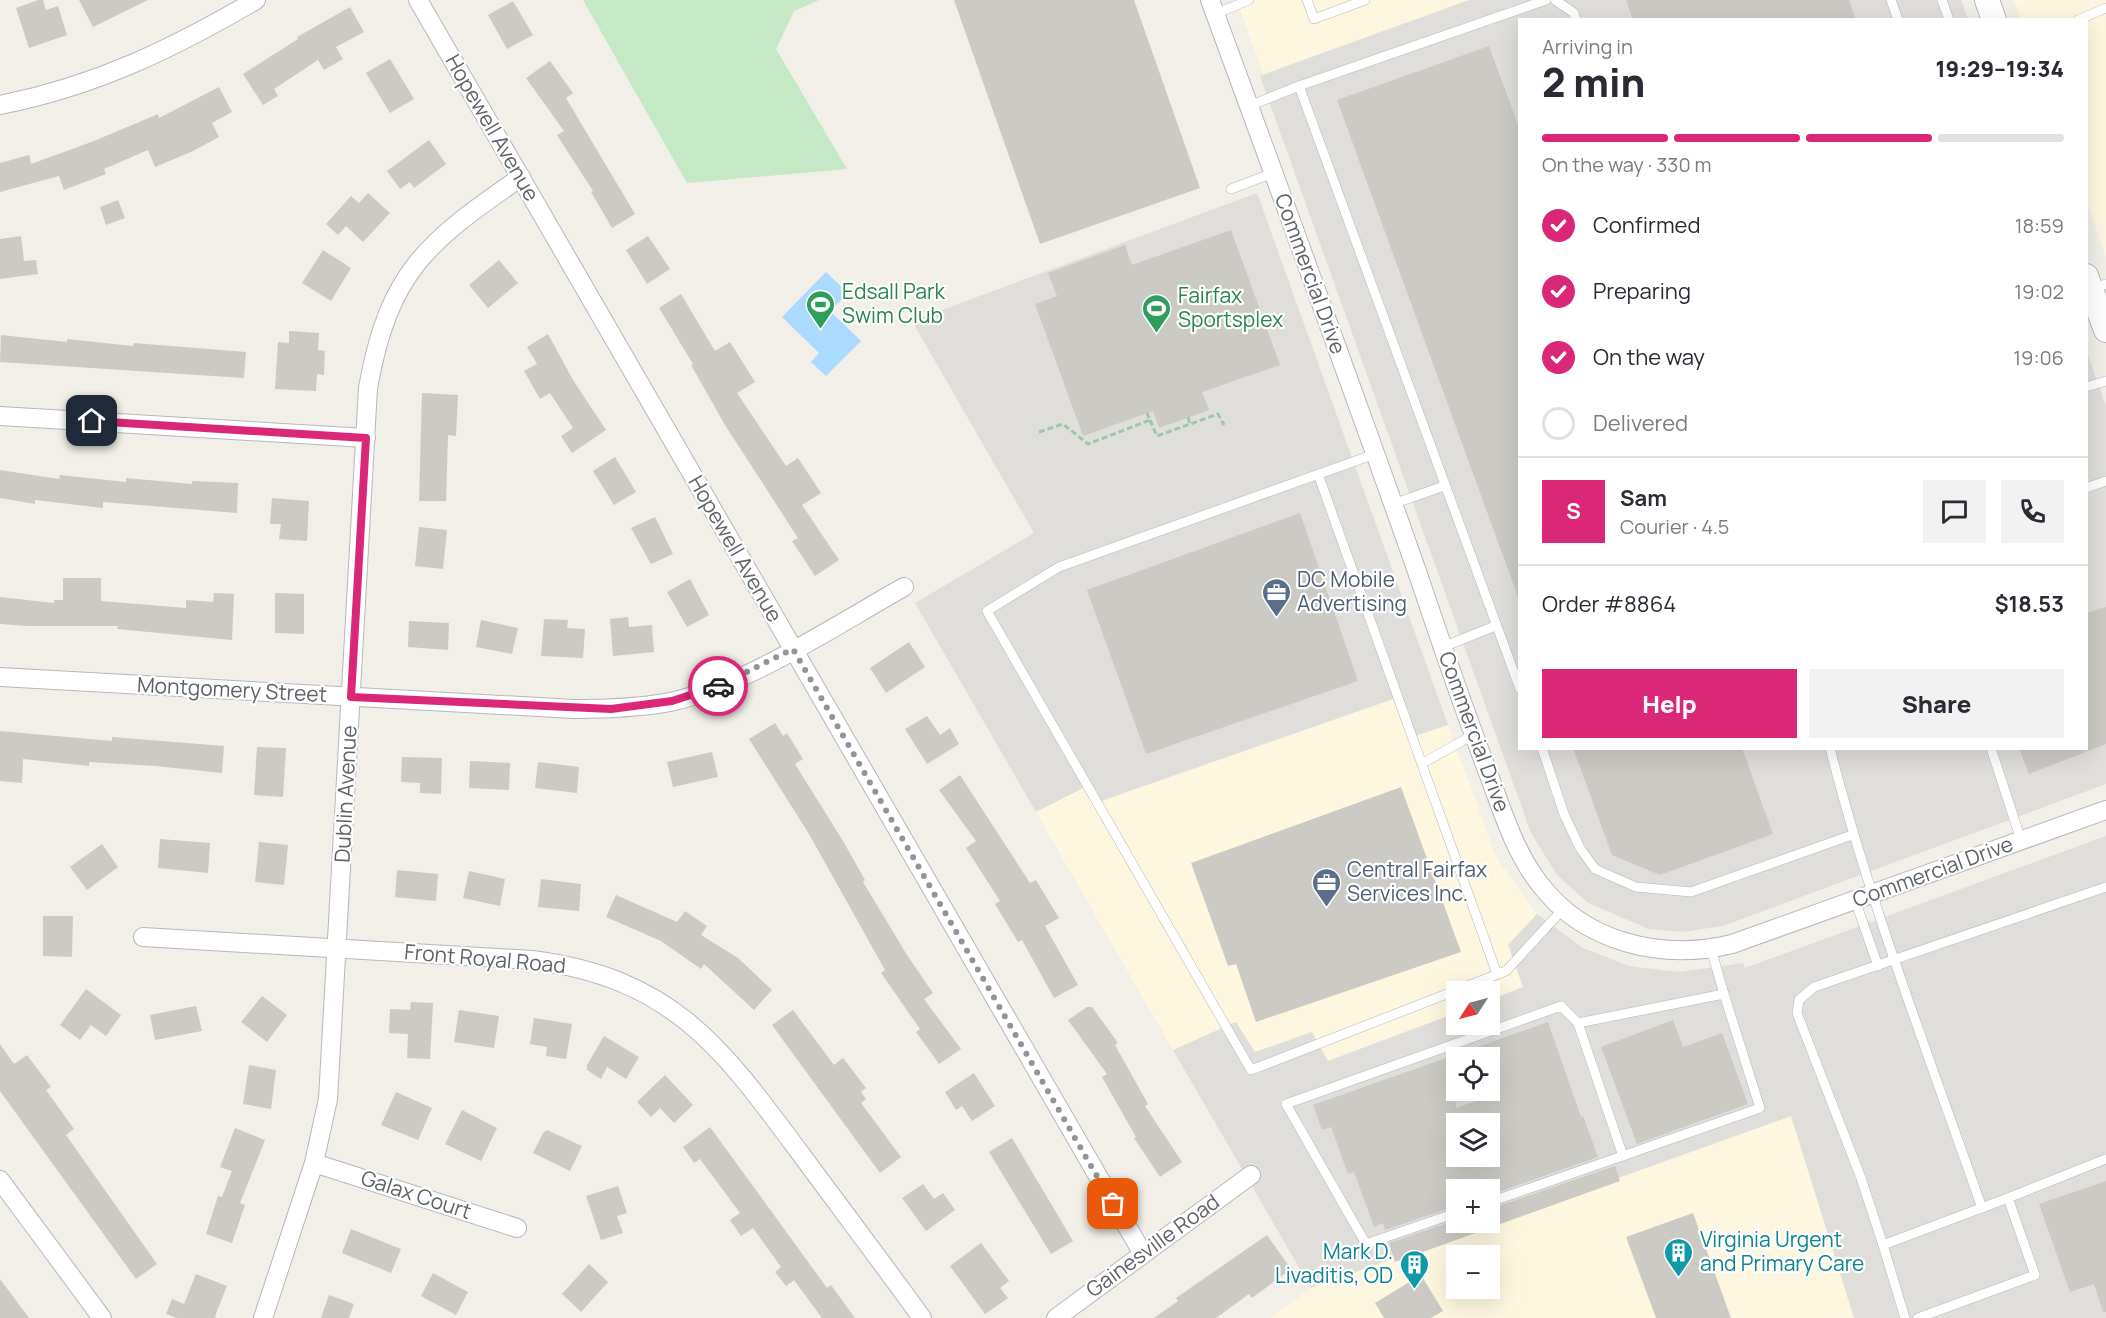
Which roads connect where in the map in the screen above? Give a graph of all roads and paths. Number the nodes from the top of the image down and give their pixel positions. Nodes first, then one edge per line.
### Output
1 (256, 0) edge
2 (418, 0) edge
3 (1249, 0) edge
4 (1307, 0) edge
5 (1365, 0) edge
6 (1546, 0) edge
7 (1556, 0) edge
8 (1891, 0) edge
9 (1942, 0) edge
10 (1987, 0) edge
11 (1213, 7) edge
12 (2106, 8) edge
13 (1575, 18) edge
14 (1897, 18) edge
15 (1948, 18) edge
16 (1993, 18) edge
17 (2083, 18) edge
18 (1299, 86) junction
19 (0, 105) edge
20 (1249, 106) junction
21 (1273, 172) junction
22 (521, 177) junction
23 (1231, 189) dead end
24 (2094, 282) edge
25 (2106, 330) edge
26 (2106, 381) edge
27 (2088, 386) edge
28 (1147, 413) dead end
29 (0, 416) edge
30 (1188, 417) dead end
31 (1150, 420) junction
32 (1190, 424) junction
33 (1224, 425) dead end
34 (1039, 432) dead end
35 (366, 438) junction
36 (1375, 454) junction
37 (1318, 474) junction
38 (2106, 481) edge
39 (1444, 486) junction
40 (2088, 487) edge
41 (1393, 504) junction
42 (904, 587) dead end
43 (1495, 626) junction
44 (1443, 647) junction
45 (793, 649) junction
46 (0, 677) edge
47 (1518, 683) edge
48 (351, 697) junction
49 (1473, 735) junction
50 (1543, 750) edge
51 (1831, 750) edge
52 (1992, 750) edge
53 (1423, 763) junction
54 (2106, 810) edge
55 (1852, 835) junction
56 (2021, 840) junction
57 (2106, 887) edge
58 (1863, 897) junction
59 (1564, 908) junction
60 (143, 937) dead end
61 (338, 948) junction
62 (1711, 950) junction
63 (1895, 960) junction
64 (1878, 966) junction
65 (1497, 974) junction
66 (1724, 994) junction
67 (1578, 1023) junction
68 (1623, 1156) junction
69 (2106, 1160) edge
70 (314, 1163) junction
71 (1251, 1175) dead end
72 (0, 1180) edge
73 (2008, 1198) junction
74 (1500, 1199) edge
75 (1982, 1208) junction
76 (1446, 1216) edge
77 (517, 1228) dead end
78 (1883, 1245) junction
79 (1143, 1254) junction
80 (102, 1318) edge
81 (263, 1318) edge
82 (922, 1318) edge
83 (1056, 1318) edge
84 (1905, 1318) edge
85 (1918, 1318) edge

1 - 19 street
2 - 22 street, Hopewell Avenue
3 - 11 lane
4 - 5 lane
6 - 18 lane
7 - 13 lane
8 - 14 lane
9 - 15 lane
10 - 16 street
11 - 20 street, Commercial Drive
12 - 17 lane
18 - 20 lane
18 - 39 lane
20 - 21 street, Commercial Drive
21 - 23 lane
21 - 36 street, Commercial Drive
22 - 35 street, Dublin Avenue
22 - 45 street, Hopewell Avenue
24 - 25 street
26 - 27 lane
28 - 31 path
29 - 35 street
30 - 32 path
31 - 32 path
31 - 34 path
32 - 33 path
35 - 48 street, Dublin Avenue
36 - 37 lane
36 - 41 street, Commercial Drive
37 - 53 lane
37 - 65 lane
38 - 40 lane
39 - 41 lane
39 - 43 lane
41 - 44 street, Commercial Drive
42 - 45 street, Montgomery Street
43 - 44 lane
43 - 47 lane
44 - 49 street, Commercial Drive
45 - 48 street, Montgomery Street
45 - 79 street, Hopewell Avenue
46 - 48 street, Montgomery Street
48 - 61 street, Dublin Avenue
49 - 53 lane
49 - 59 street, Commercial Drive
50 - 55 lane
51 - 55 lane
52 - 56 lane
53 - 65 lane
54 - 56 street, Commercial Drive
55 - 58 lane
56 - 58 street, Commercial Drive
57 - 63 lane
58 - 62 street, Commercial Drive
58 - 63 lane
58 - 64 lane
59 - 62 street, Commercial Drive
59 - 65 lane
60 - 61 street, Front Royal Road
61 - 70 street, Dublin Avenue
61 - 82 street, Front Royal Road
62 - 66 lane
63 - 64 lane
63 - 75 lane
64 - 78 lane
66 - 67 lane
66 - 68 lane
67 - 68 lane
67 - 76 lane
68 - 74 lane
69 - 73 lane
70 - 77 street, Galax Court
70 - 81 street, Dublin Avenue
71 - 79 street, Gainesville Road
72 - 80 street
73 - 75 lane
73 - 85 lane
75 - 78 lane
78 - 84 lane
79 - 83 street, Gainesville Road

